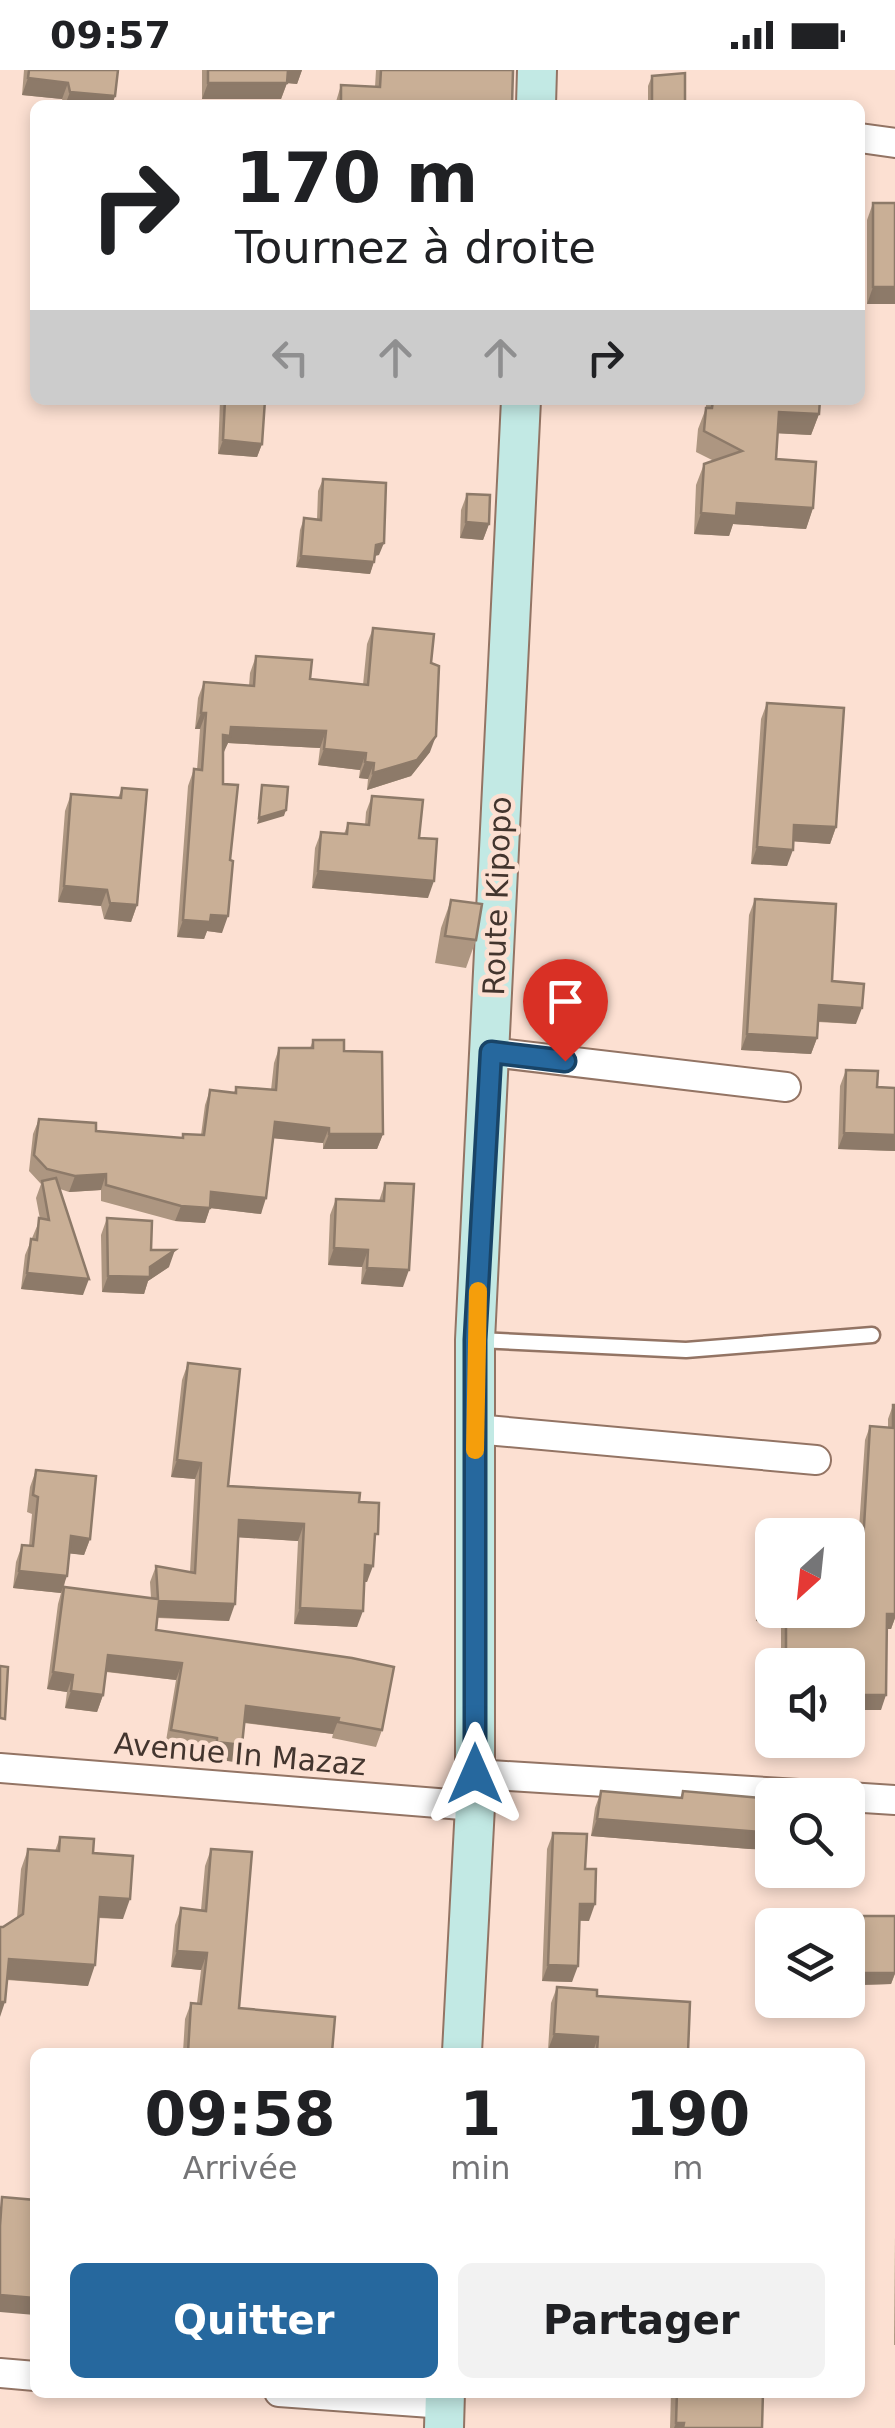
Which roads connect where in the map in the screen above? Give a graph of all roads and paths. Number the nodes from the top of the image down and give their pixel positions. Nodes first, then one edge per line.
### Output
1 (537, 70) edge
2 (536, 100) edge
3 (865, 139) edge
4 (895, 142) edge
5 (521, 405) edge
6 (491, 1052) junction
7 (786, 1087) dead end
8 (872, 1335) dead end
9 (475, 1340) junction
10 (475, 1429) junction
11 (816, 1460) dead end
12 (0, 1768) edge
13 (475, 1790) junction
14 (755, 1794) edge
15 (865, 1798) edge
16 (895, 1800) edge
17 (462, 2048) edge
18 (0, 2373) edge
19 (30, 2376) edge
20 (341, 2398) edge
21 (445, 2408) edge

1 - 2 main road
3 - 4 street
5 - 6 main road, Route Kipopo
6 - 7 street
6 - 9 main road, Route Kipopo
8 - 9 lane
9 - 10 main road, Route Kipopo
10 - 11 street
10 - 13 main road, Route Kipopo
12 - 13 street, Avenue In Mazaz
13 - 14 street, Avenue In Mazaz
13 - 17 main road, Route Kipopo
15 - 16 street
18 - 19 street
20 - 21 street

